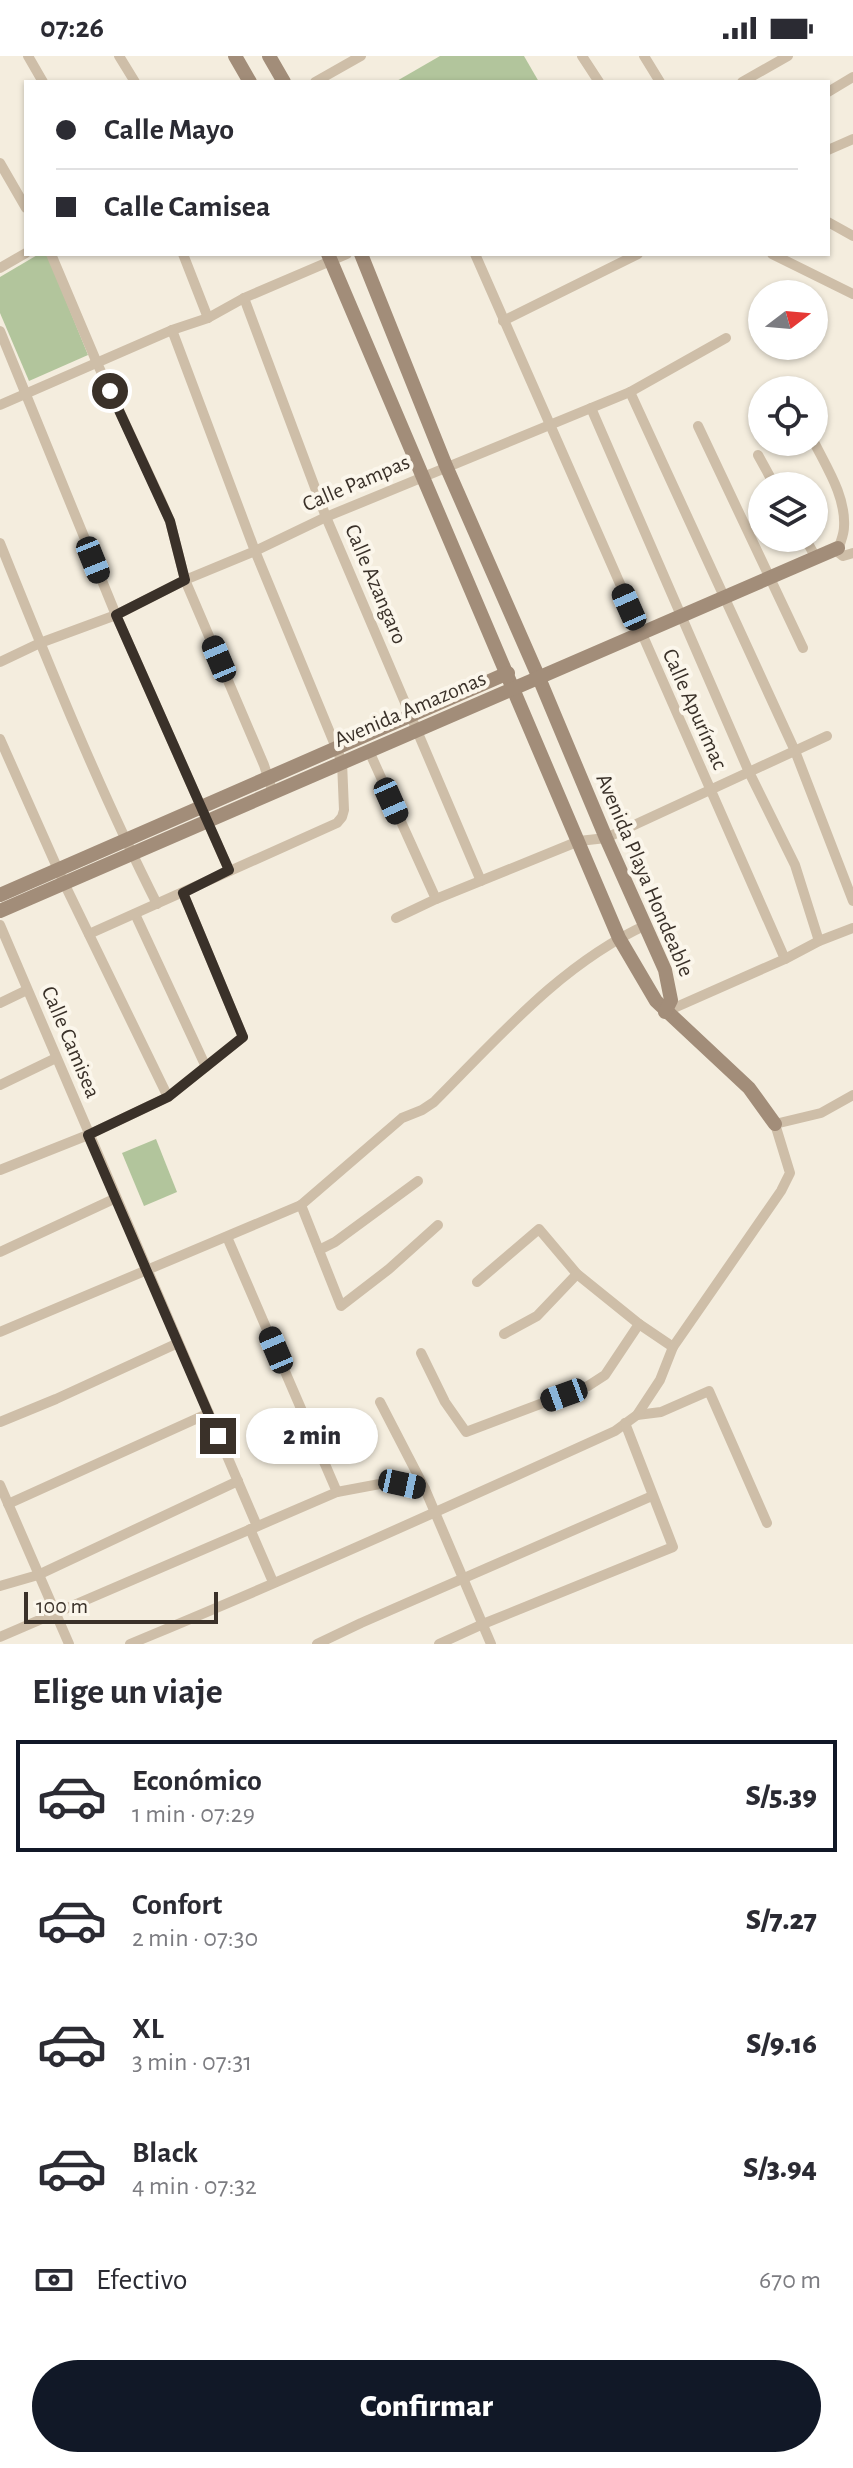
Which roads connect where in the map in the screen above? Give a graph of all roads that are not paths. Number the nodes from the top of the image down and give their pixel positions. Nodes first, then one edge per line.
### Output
1 (28, 56) edge
2 (119, 56) edge
3 (235, 56) edge
4 (269, 56) edge
5 (361, 56) edge
6 (582, 56) edge
7 (644, 56) edge
8 (788, 56) edge
9 (853, 77) edge
10 (42, 80) edge
11 (134, 80) edge
12 (249, 80) edge
13 (283, 80) edge
14 (319, 80) edge
15 (598, 80) edge
16 (659, 80) edge
17 (746, 80) edge
18 (830, 91) edge
19 (853, 139) edge
20 (830, 149) edge
21 (0, 163) edge
22 (24, 205) edge
23 (830, 223) edge
24 (853, 236) edge
25 (24, 254) edge
26 (52, 256) edge
27 (184, 256) edge
28 (362, 256) edge
29 (476, 256) edge
30 (634, 256) edge
31 (776, 256) edge
32 (330, 258) edge
33 (0, 268) edge
34 (853, 294) edge
35 (244, 298) junction
36 (208, 318) junction
37 (503, 321) junction
38 (172, 330) junction
39 (0, 331) edge
40 (726, 338) dead end
41 (97, 363) junction
42 (630, 392) junction
43 (25, 395) junction
44 (0, 405) edge
45 (591, 408) junction
46 (549, 426) junction
47 (698, 426) dead end
48 (821, 456) edge
49 (446, 466) junction
50 (421, 477) junction
51 (326, 517) junction
52 (0, 543) edge
53 (846, 550) edge
54 (255, 551) junction
55 (813, 552) edge
56 (816, 558) junction
57 (770, 577) junction
58 (185, 580) junction
59 (725, 597) junction
60 (116, 615) junction
61 (681, 616) junction
62 (640, 633) junction
63 (40, 643) junction
64 (803, 648) dead end
65 (0, 662) edge
66 (508, 673) junction
67 (539, 678) junction
68 (514, 689) junction
69 (411, 715) junction
70 (418, 732) junction
71 (827, 736) dead end
72 (0, 739) edge
73 (369, 751) junction
74 (795, 751) junction
75 (339, 755) junction
76 (749, 772) junction
77 (268, 777) junction
78 (709, 790) junction
79 (273, 793) junction
80 (202, 806) junction
81 (209, 821) junction
82 (606, 838) junction
83 (125, 840) junction
84 (579, 841) junction
85 (132, 854) junction
86 (58, 869) junction
87 (229, 870) junction
88 (481, 881) junction
89 (64, 883) junction
90 (183, 893) junction
91 (0, 895) edge
92 (436, 899) junction
93 (853, 901) edge
94 (157, 904) junction
95 (0, 911) edge
96 (135, 914) junction
97 (396, 918) dead end
98 (0, 925) edge
99 (646, 925) junction
100 (853, 928) edge
101 (89, 934) junction
102 (619, 938) junction
103 (819, 941) junction
104 (785, 959) junction
105 (27, 990) junction
106 (0, 1003) edge
107 (665, 1012) junction
108 (56, 1058) junction
109 (206, 1067) junction
110 (0, 1085) edge
111 (853, 1095) edge
112 (168, 1097) junction
113 (775, 1124) junction
114 (88, 1135) junction
115 (0, 1170) edge
116 (418, 1181) dead end
117 (116, 1198) junction
118 (301, 1205) junction
119 (438, 1225) dead end
120 (227, 1237) junction
121 (319, 1250) junction
122 (0, 1252) edge
123 (146, 1269) junction
124 (577, 1274) junction
125 (477, 1282) dead end
126 (639, 1324) junction
127 (0, 1332) edge
128 (504, 1334) dead end
129 (178, 1343) junction
130 (673, 1347) junction
131 (421, 1353) dead end
132 (380, 1402) dead end
133 (209, 1413) junction
134 (637, 1415) junction
135 (0, 1422) edge
136 (625, 1423) junction
137 (238, 1481) junction
138 (0, 1485) edge
139 (425, 1489) junction
140 (337, 1492) junction
141 (652, 1496) junction
142 (8, 1504) junction
143 (436, 1513) junction
144 (767, 1523) dead end
145 (254, 1528) junction
146 (38, 1575) junction
147 (464, 1579) junction
148 (273, 1582) junction
149 (0, 1586) edge
150 (56, 1614) junction
151 (483, 1624) junction
152 (0, 1637) edge
153 (69, 1644) edge
154 (130, 1644) edge
155 (317, 1644) edge
156 (439, 1644) edge
157 (491, 1644) edge

1 - 10 street
2 - 11 street
3 - 12 street
4 - 13 street
5 - 14 street
6 - 15 street
7 - 16 street
8 - 17 street
9 - 18 street
19 - 20 street
21 - 22 street
23 - 24 street
25 - 33 street
26 - 41 street
27 - 36 street
28 - 49 street, Avenida Playa Hondeable
29 - 37 street, Calle Apurímac
30 - 37 street
31 - 34 street
32 - 35 street
32 - 50 street, Avenida Playa Hondeable
35 - 36 street
35 - 51 street, Calle Azangaro
36 - 38 street
37 - 46 street, Calle Apurímac
38 - 41 street
38 - 54 street
39 - 43 street
40 - 42 street, Calle Pampas
41 - 43 street
41 - 58 street
42 - 45 street, Calle Pampas
42 - 59 street
43 - 44 street
43 - 60 street
45 - 46 street, Calle Pampas
45 - 61 street
46 - 49 street, Calle Pampas
46 - 62 street, Calle Apurímac
47 - 57 street
48 - 53 street
49 - 50 street, Calle Pampas
49 - 67 street, Avenida Playa Hondeable
50 - 51 street, Calle Pampas
50 - 66 street, Avenida Playa Hondeable
51 - 54 street, Calle Pampas
51 - 69 street, Calle Azangaro
52 - 63 street
53 - 56 street, Avenida Amazonas
54 - 58 street, Calle Pampas
54 - 75 street
55 - 56 street
56 - 57 street, Avenida Amazonas
57 - 59 street, Avenida Amazonas
57 - 64 street
58 - 60 street, Calle Pampas
58 - 77 street
59 - 61 street, Avenida Amazonas
59 - 74 street
60 - 63 street, Calle Pampas
60 - 80 street
61 - 62 street, Avenida Amazonas
61 - 76 street
62 - 67 street, Avenida Amazonas
62 - 78 street, Calle Apurímac
63 - 65 street, Calle Pampas
63 - 83 street
66 - 68 street, Avenida Playa Hondeable
66 - 69 street, Avenida Amazonas
67 - 68 street, Avenida Amazonas
67 - 82 street, Avenida Playa Hondeable
68 - 70 street, Avenida Amazonas
68 - 84 street, Avenida Playa Hondeable
69 - 70 street, Calle Azangaro
69 - 75 street, Avenida Amazonas
70 - 73 street, Avenida Amazonas
70 - 88 street, Calle Azangaro
71 - 74 street
72 - 86 street
73 - 75 street, Avenida Amazonas
73 - 92 street
74 - 76 street
74 - 93 street
75 - 77 street, Avenida Amazonas
75 - 79 street, Avenida Amazonas
75 - 87 street
76 - 78 street
76 - 103 street
77 - 79 street
77 - 80 street, Avenida Amazonas
78 - 82 street
78 - 104 street, Calle Apurímac
79 - 81 street, Avenida Amazonas
80 - 81 street
80 - 83 street, Avenida Amazonas
81 - 85 street, Avenida Amazonas
81 - 87 street
82 - 84 street
82 - 99 street, Avenida Playa Hondeable
83 - 85 street
83 - 86 street, Avenida Amazonas
84 - 88 street
84 - 102 street, Avenida Playa Hondeable
85 - 89 street, Avenida Amazonas
85 - 94 street
86 - 89 street
86 - 91 street, Avenida Amazonas
87 - 90 street
88 - 92 street
89 - 95 street, Avenida Amazonas
89 - 101 street
90 - 94 street
90 - 109 street
92 - 97 street
94 - 96 street
96 - 101 street
96 - 109 street
98 - 105 street, Calle Camisea
99 - 102 street
99 - 107 street, Avenida Playa Hondeable
100 - 103 street
101 - 112 street
102 - 107 street, Avenida Playa Hondeable
102 - 118 street
103 - 104 street
104 - 107 street
105 - 106 street
105 - 108 street, Calle Camisea
107 - 113 street
108 - 110 street
108 - 114 street, Calle Camisea
109 - 112 street
111 - 113 street
112 - 114 street
113 - 130 street
114 - 115 street
114 - 117 street, Calle Camisea
116 - 121 street
117 - 122 street
117 - 123 street, Calle Camisea
118 - 120 street
118 - 121 street
119 - 121 street
120 - 123 street
120 - 140 street
123 - 127 street
123 - 129 street, Calle Camisea
124 - 125 street
124 - 126 street
124 - 128 street
126 - 130 street
126 - 131 street
129 - 133 street, Calle Camisea
129 - 135 street
130 - 134 street
132 - 139 street
133 - 137 street, Calle Camisea
133 - 142 street
134 - 136 street
134 - 144 street
136 - 141 street
136 - 143 street
137 - 145 street, Calle Camisea
137 - 146 street
138 - 142 street
139 - 140 street
139 - 143 street
140 - 145 street
141 - 147 street
141 - 151 street
142 - 146 street
143 - 147 street
143 - 148 street
145 - 148 street, Calle Camisea
145 - 150 street
146 - 149 street
146 - 150 street
147 - 151 street
147 - 155 street
148 - 154 street
150 - 152 street
150 - 153 street
151 - 156 street
151 - 157 street

